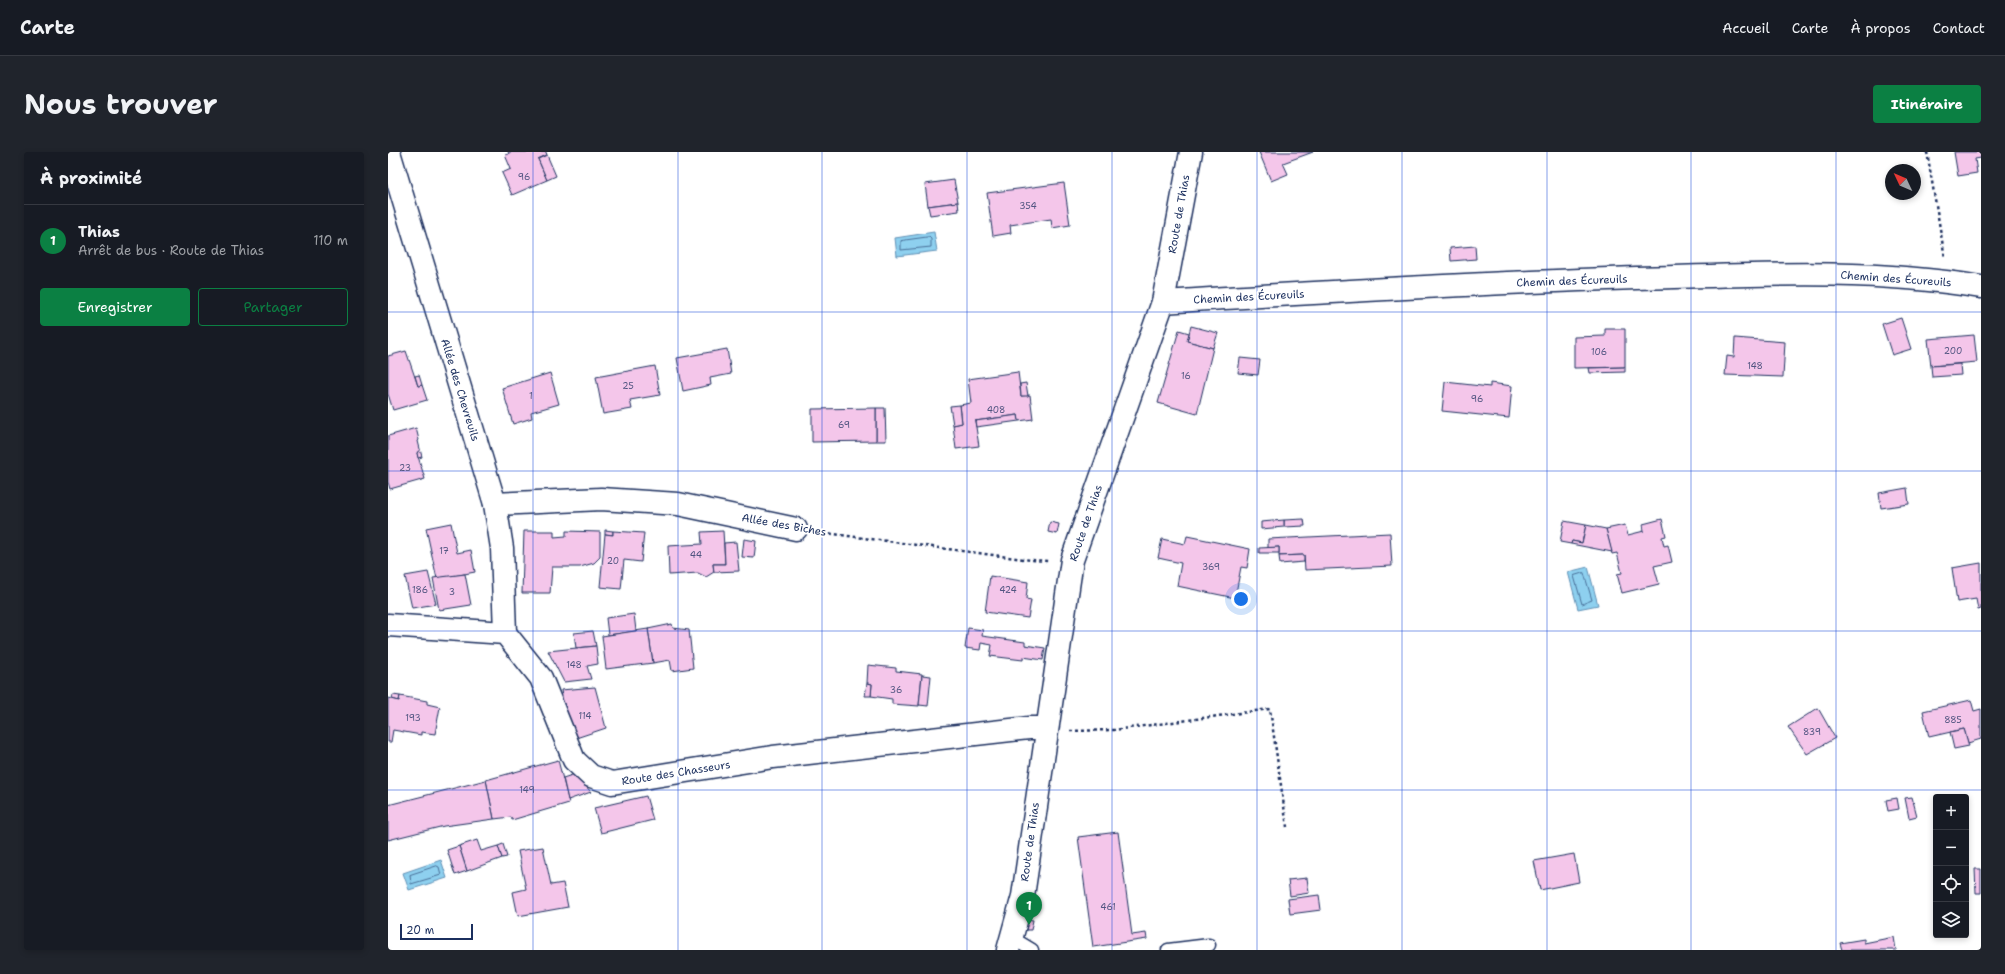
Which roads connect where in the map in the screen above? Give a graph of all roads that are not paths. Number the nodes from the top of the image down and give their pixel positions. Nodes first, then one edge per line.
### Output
1 (389, 152) edge
2 (1191, 152) edge
3 (1981, 287) edge
4 (1163, 302) junction
5 (495, 504) junction
6 (796, 529) road end
7 (388, 625) edge
8 (505, 633) junction
9 (1046, 730) junction
10 (1010, 944) edge
11 (1209, 945) dead end
12 (1032, 950) edge
13 (1168, 950) edge

1 - 5 street, Allée des Chevreuils
2 - 4 street, Route de Thias
3 - 4 street, Chemin des Écureuils
4 - 9 street, Route de Thias
5 - 6 street, Allée des Biches
5 - 8 street, Allée des Chevreuils
7 - 8 street
8 - 9 street, Route des Chasseurs
9 - 10 street, Route de Thias
10 - 12 lane
11 - 13 lane

